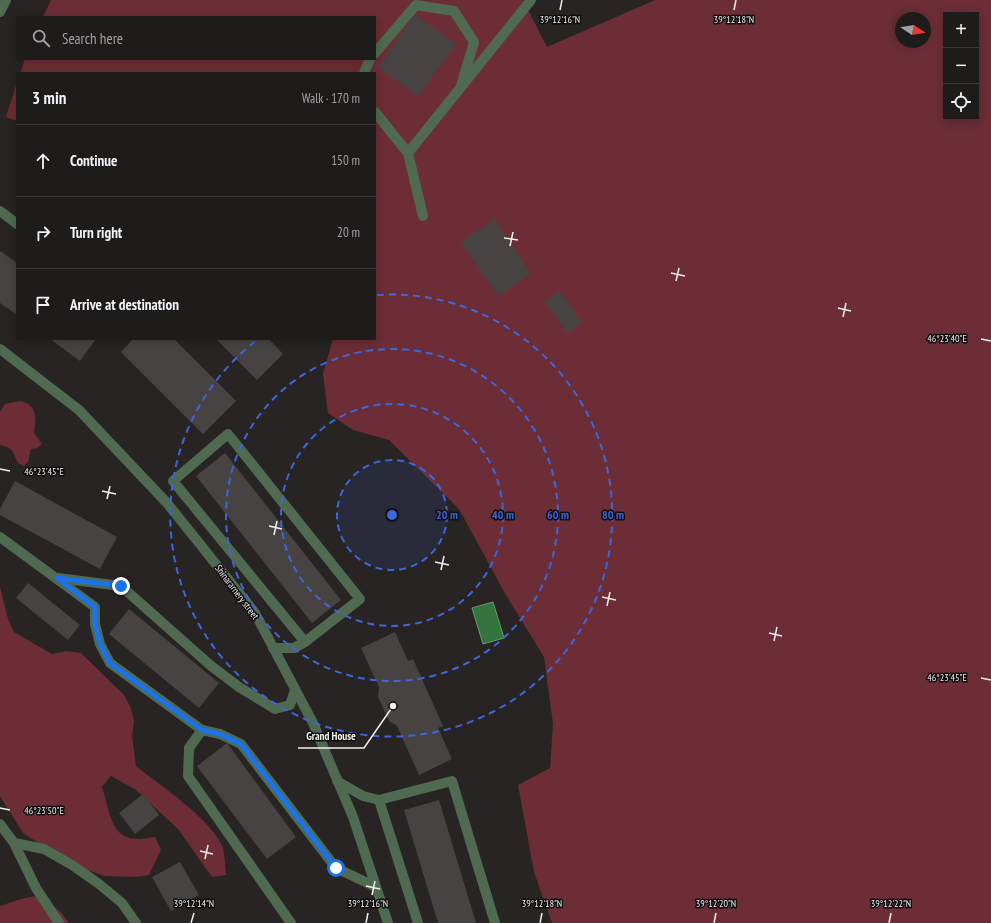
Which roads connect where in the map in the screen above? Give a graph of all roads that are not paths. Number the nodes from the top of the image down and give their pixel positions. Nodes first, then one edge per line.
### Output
1 (6, 0) edge
2 (531, 0) edge
3 (0, 12) edge
4 (376, 52) edge
5 (370, 60) edge
6 (364, 72) edge
7 (459, 91) junction
8 (376, 113) edge
9 (408, 153) junction
10 (0, 211) edge
11 (423, 216) dead end
12 (16, 223) edge
13 (0, 349) edge
14 (0, 537) edge
15 (57, 578) junction
16 (305, 642) junction
17 (273, 648) junction
18 (295, 690) junction
19 (202, 730) junction
20 (338, 781) junction
21 (379, 800) junction
22 (0, 824) edge
23 (14, 843) junction
24 (376, 887) junction
25 (59, 923) edge
26 (136, 923) edge
27 (291, 923) edge
28 (388, 923) edge
29 (418, 923) edge
30 (495, 923) edge

1 - 3 street
2 - 7 street
4 - 7 street
5 - 6 street
7 - 9 street
8 - 9 street
9 - 11 street
10 - 12 street
13 - 17 street, Shinararnery street
14 - 15 street
15 - 18 street
15 - 19 street
16 - 16 street
16 - 17 street
17 - 18 street, Shinararnery street
18 - 20 street, Shinararnery street
19 - 24 street
19 - 27 street
20 - 21 street
20 - 24 street, Shinararnery street
21 - 29 street
21 - 30 street
22 - 23 street
23 - 25 street
23 - 26 street
24 - 28 street, Shinararnery street

